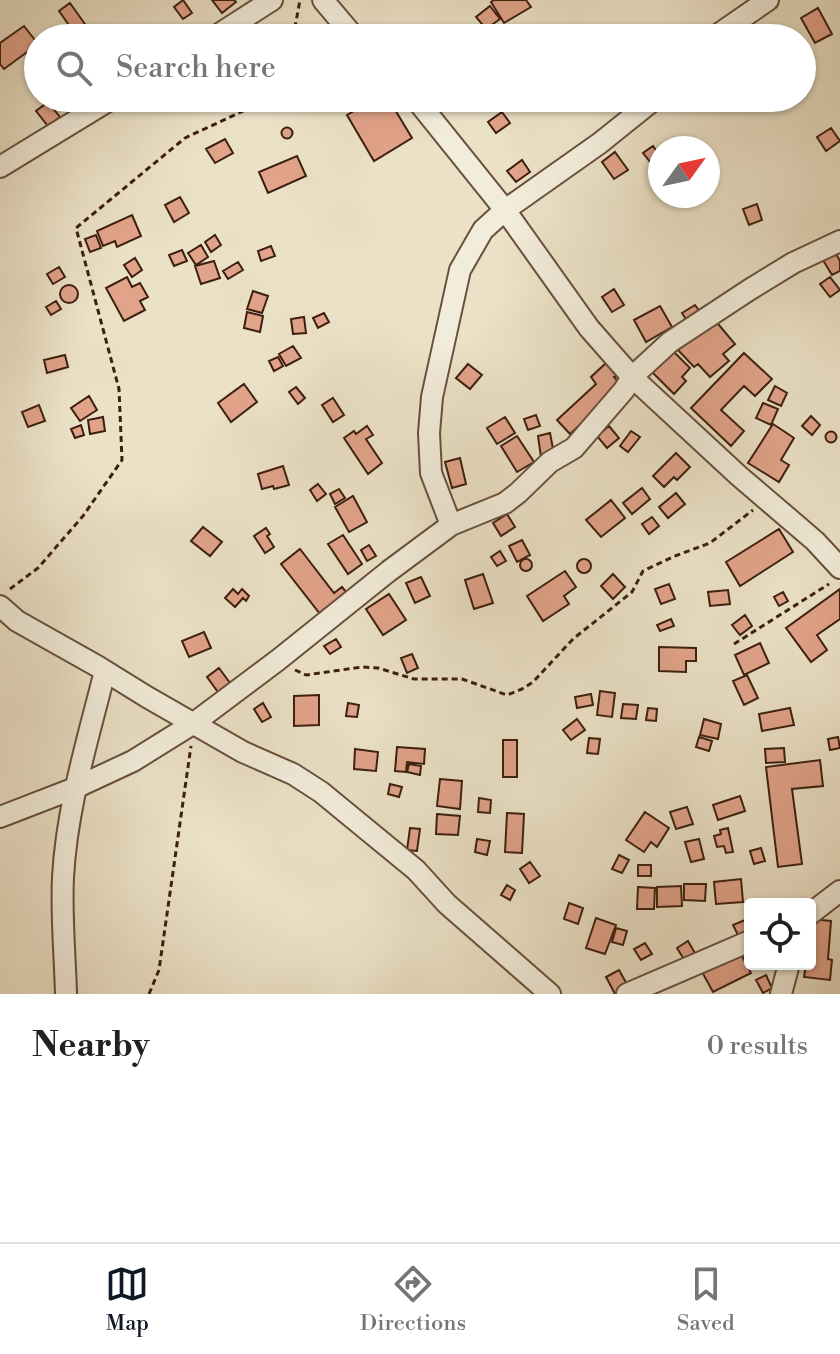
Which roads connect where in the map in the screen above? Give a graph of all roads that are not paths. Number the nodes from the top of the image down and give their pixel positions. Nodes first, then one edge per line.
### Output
1 (272, 0) edge
2 (323, 0) edge
3 (768, 0) edge
4 (235, 24) edge
5 (343, 24) edge
6 (733, 24) edge
7 (90, 112) edge
8 (426, 112) edge
9 (639, 112) edge
10 (0, 167) edge
11 (505, 210) junction
12 (840, 241) edge
13 (632, 377) junction
14 (451, 525) junction
15 (837, 571) edge
16 (0, 606) edge
17 (105, 671) junction
18 (194, 723) junction
19 (75, 788) junction
20 (0, 817) edge
21 (840, 891) edge
22 (816, 909) edge
23 (744, 944) edge
24 (787, 970) edge
25 (66, 994) edge
26 (550, 994) edge
27 (627, 994) edge
28 (781, 994) edge

1 - 4 street
2 - 5 street
3 - 6 street
7 - 10 street
8 - 11 street
9 - 11 street
11 - 13 street
11 - 14 street
12 - 13 street
13 - 14 street
13 - 15 street
14 - 18 street
16 - 17 street
17 - 18 street
17 - 19 street
18 - 19 street
18 - 26 street
19 - 20 street
19 - 25 street
21 - 22 street
23 - 27 street
24 - 28 street

